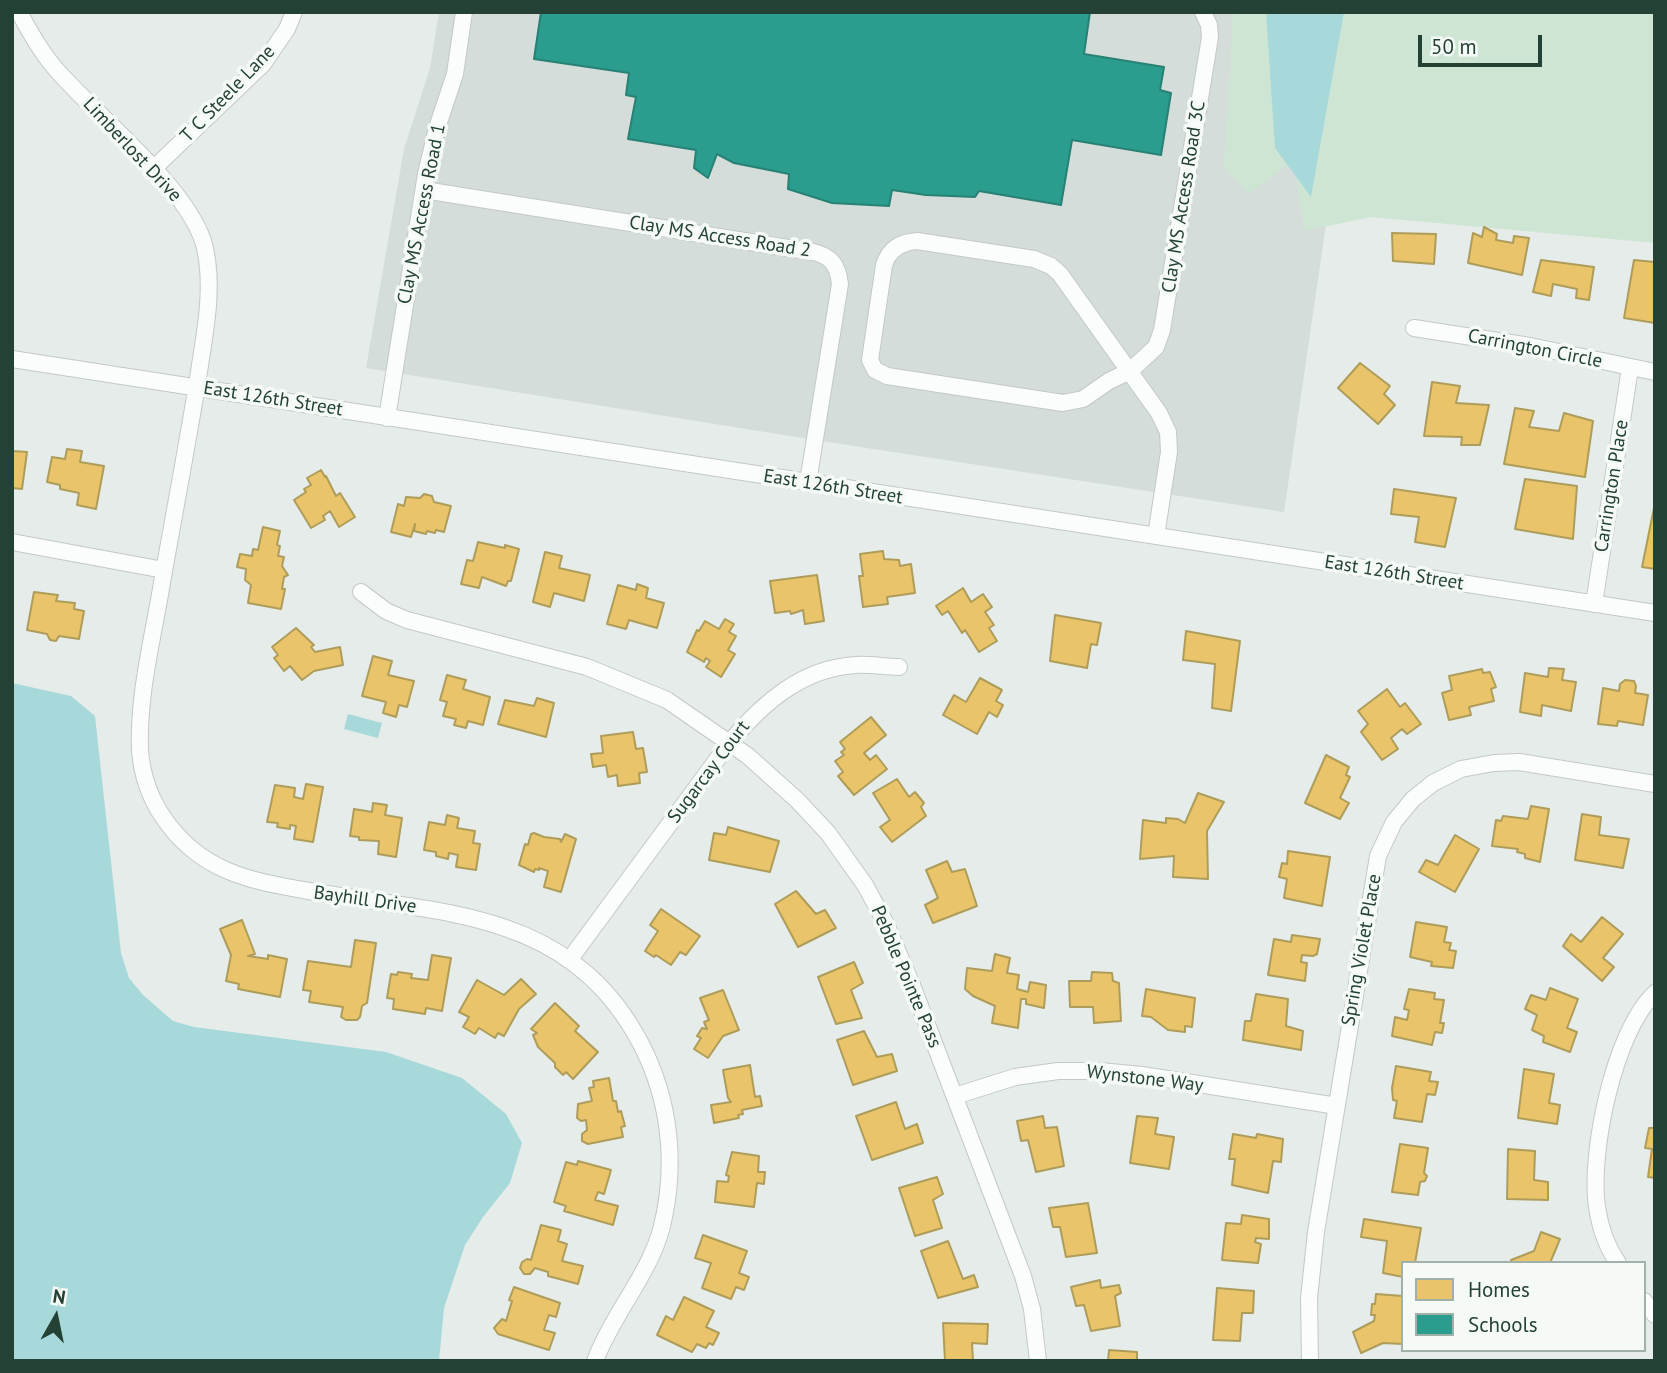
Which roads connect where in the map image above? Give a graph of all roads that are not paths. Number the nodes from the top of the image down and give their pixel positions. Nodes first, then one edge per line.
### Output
1 (19, 12) edge
2 (294, 12) edge
3 (464, 12) edge
4 (1203, 12) edge
5 (153, 169) junction
6 (424, 190) junction
7 (1414, 328) dead end
8 (12, 359) edge
9 (1630, 368) junction
10 (1130, 371) junction
11 (1655, 372) edge
12 (197, 387) junction
13 (387, 418) junction
14 (808, 482) junction
15 (1156, 536) junction
16 (12, 542) edge
17 (164, 569) junction
18 (361, 592) dead end
19 (1594, 604) junction
20 (1655, 613) edge
21 (899, 667) dead end
22 (730, 742) junction
23 (1655, 784) edge
24 (570, 959) junction
25 (1655, 993) edge
26 (954, 1096) junction
27 (1337, 1106) junction
28 (1617, 1261) edge
29 (595, 1361) edge
30 (1038, 1361) edge
31 (1310, 1361) edge

1 - 5 street, Limberlost Drive
2 - 5 street, T C Steele Lane
3 - 6 street, Clay MS Access Road 1
4 - 10 street, Clay MS Access Road 3C
5 - 12 street, Limberlost Drive
6 - 13 street, Clay MS Access Road 1
6 - 14 street, Clay MS Access Road 2
7 - 9 street, Carrington Circle
8 - 12 street, East 126th Street
9 - 11 street, Carrington Circle
9 - 19 street, Carrington Place
10 - 10 street, Clay MS Access Road 3C
10 - 15 street
12 - 13 street, East 126th Street
12 - 17 street, Bayhill Drive
13 - 14 street, East 126th Street
14 - 15 street, East 126th Street
15 - 19 street, East 126th Street
16 - 17 street
17 - 24 street, Bayhill Drive
18 - 22 street, Pebble Pointe Pass
19 - 20 street, East 126th Street
21 - 22 street, Sugarcay Court
22 - 24 street, Sugarcay Court
22 - 26 street, Pebble Pointe Pass
23 - 27 street, Spring Violet Place
24 - 29 street, Bayhill Drive
25 - 28 street
26 - 27 street, Wynstone Way
26 - 30 street, Pebble Pointe Pass
27 - 31 street, Spring Violet Place

